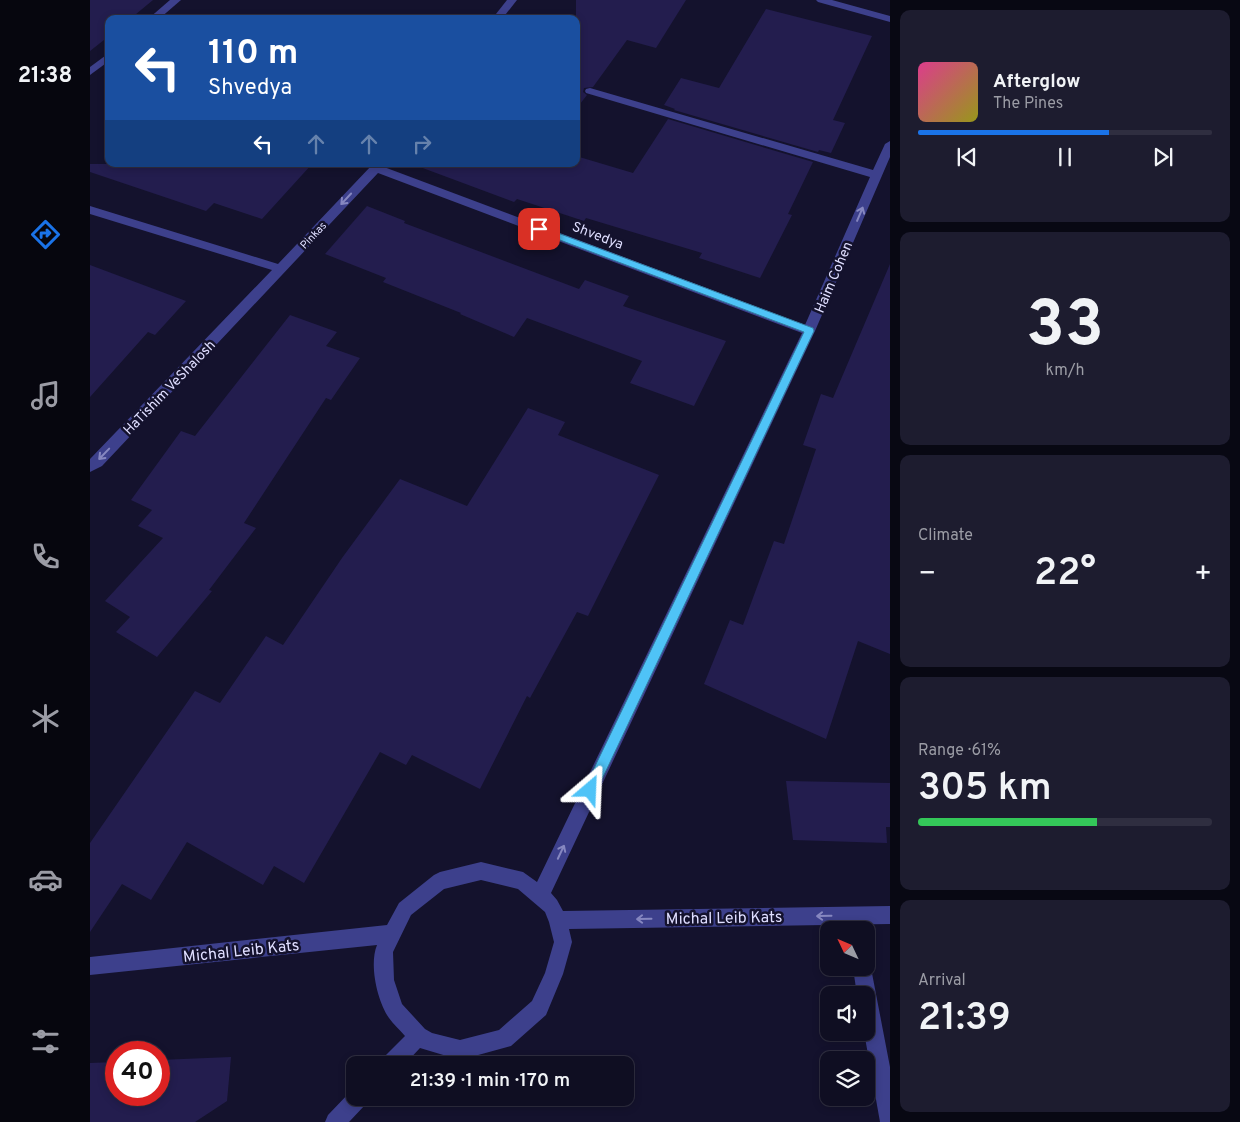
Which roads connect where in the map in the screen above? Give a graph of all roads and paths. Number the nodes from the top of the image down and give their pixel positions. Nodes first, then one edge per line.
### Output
1 (176, 0) edge
2 (512, 0) edge
3 (820, 0) edge
4 (158, 15) edge
5 (500, 15) edge
6 (890, 19) edge
7 (105, 59) edge
8 (90, 72) edge
9 (590, 91) dead end
10 (890, 145) edge
11 (377, 167) edge
12 (381, 167) edge
13 (877, 175) junction
14 (90, 210) edge
15 (281, 269) junction
16 (247, 305) joint
17 (809, 331) junction
18 (90, 466) edge
19 (540, 896) junction
20 (890, 915) edge
21 (558, 920) junction
22 (862, 921) edge
23 (820, 923) edge
24 (393, 934) junction
25 (90, 966) edge
26 (863, 976) edge
27 (418, 1036) junction
28 (399, 1056) edge
29 (350, 1106) edge
30 (335, 1122) edge
31 (890, 1122) edge

1 - 4 street
2 - 5 street
3 - 6 street
7 - 8 street
9 - 13 street
10 - 13 street, Haim Cohen
11 -> 15 street, Pinkas
12 - 17 street, Shvedya
17 -> 13 street, Haim Cohen
14 - 15 street
15 - 16 street, Pinkas
16 -> 18 street, HaTishim VeShalosh
19 -> 17 street, Haim Cohen
19 - 21 street
19 - 24 street
20 - 22 street, Michal Leib Kats
23 -> 21 street, Michal Leib Kats
21 - 27 street
24 - 25 street, Michal Leib Kats
24 - 27 street
26 - 31 street
27 - 28 street
29 - 30 street

